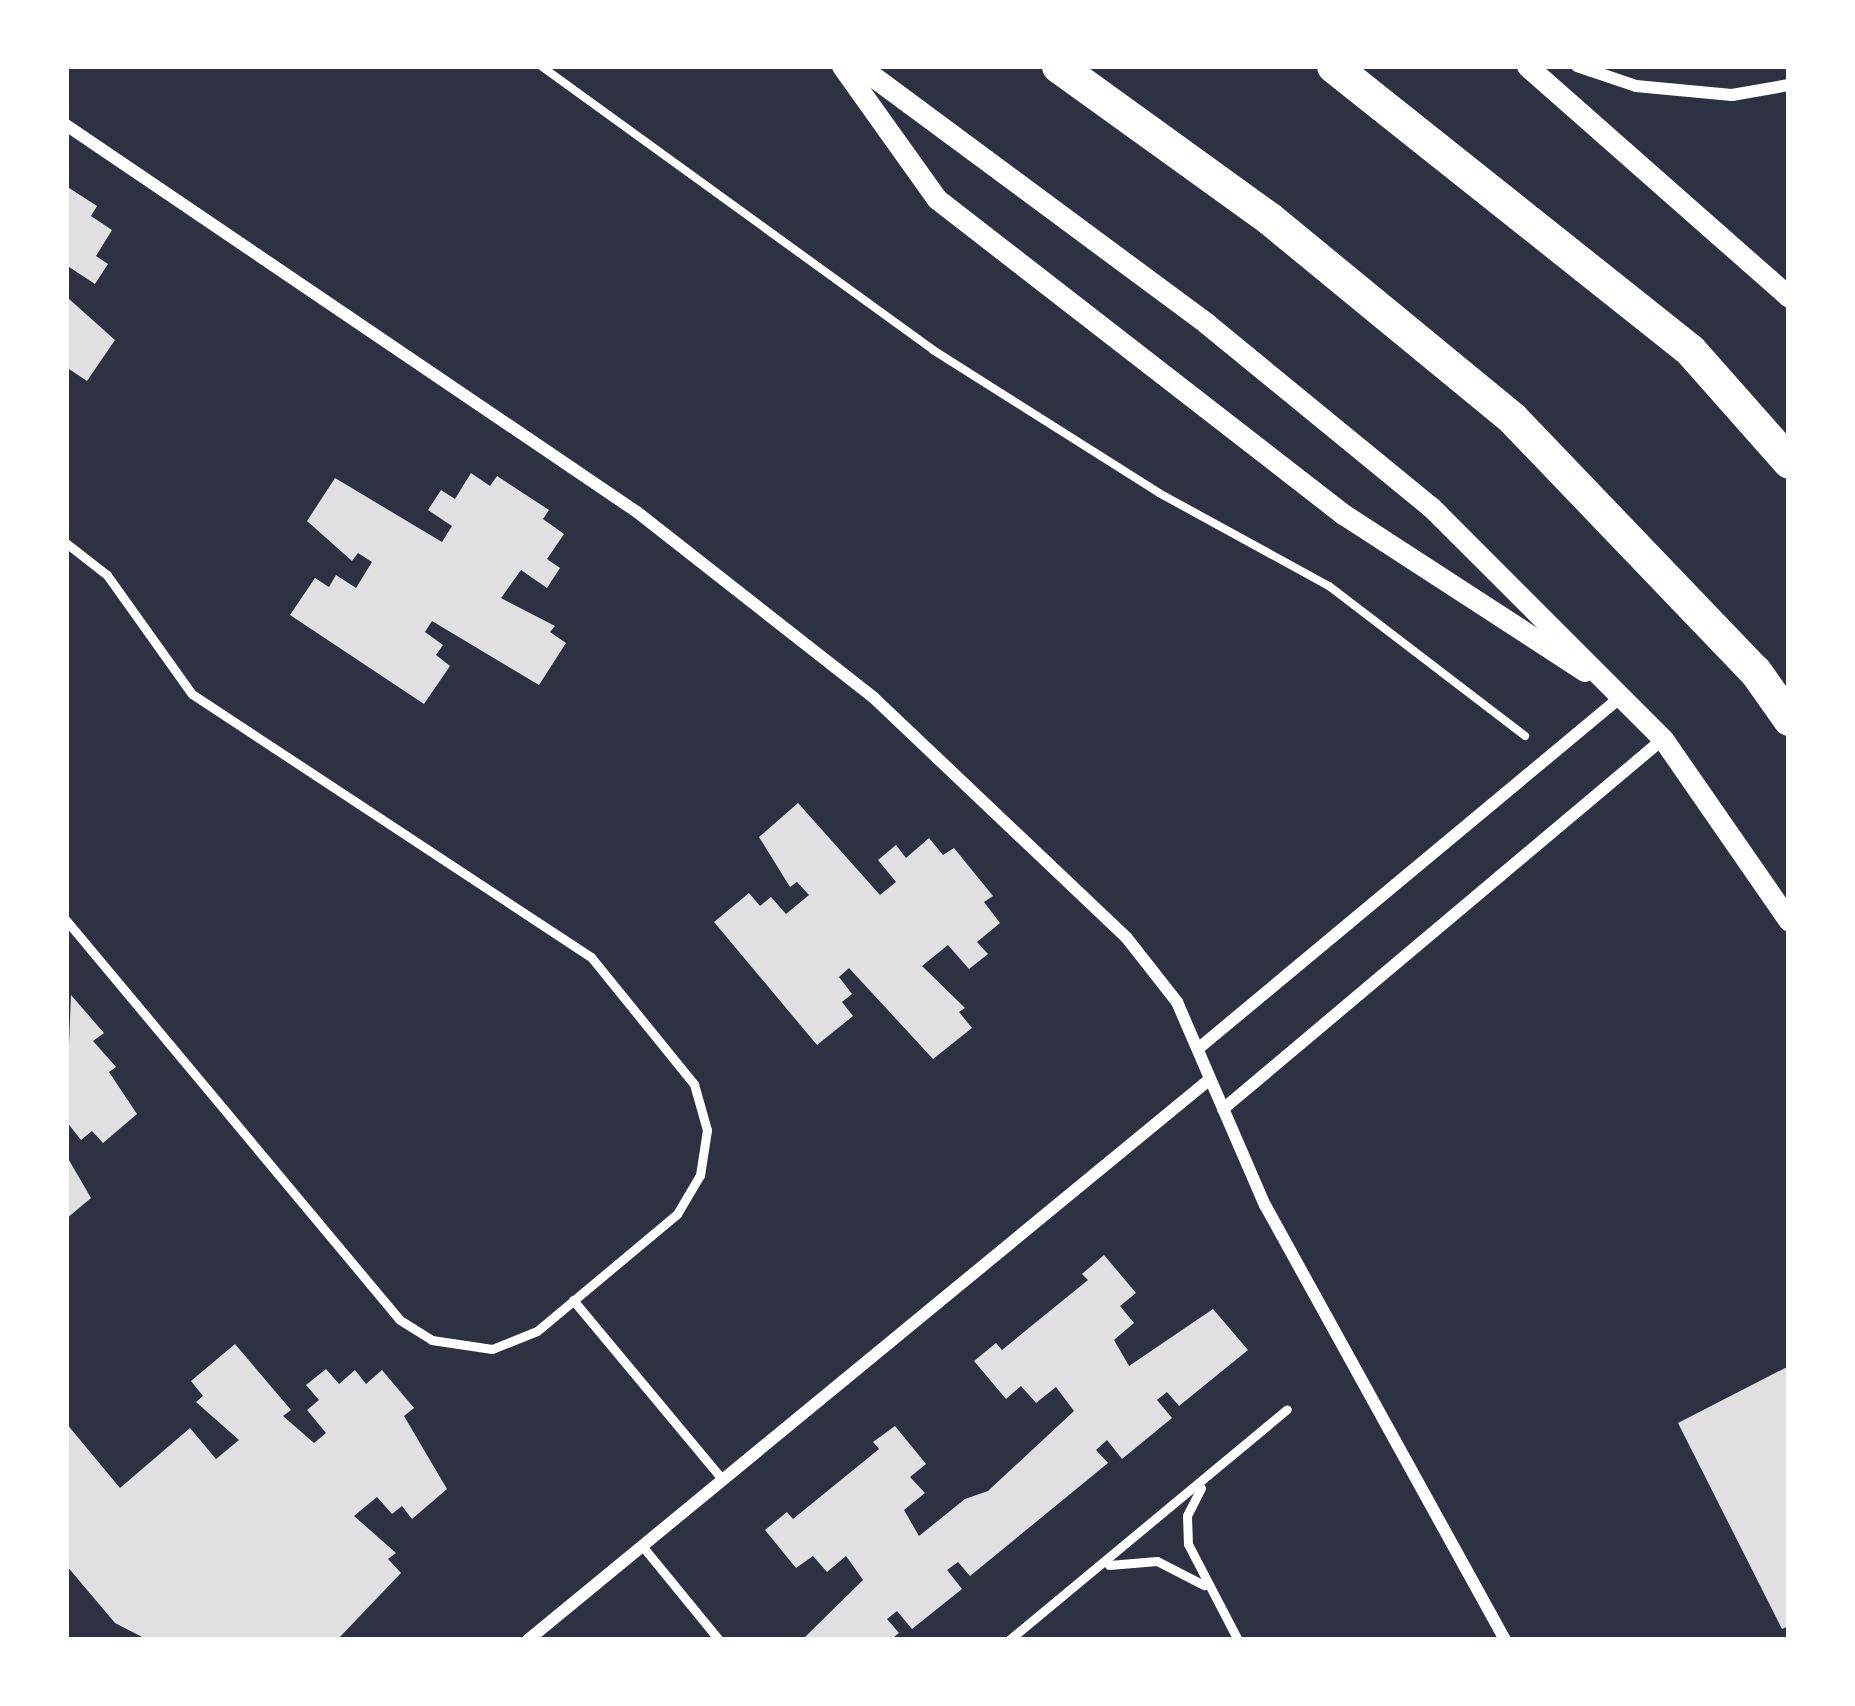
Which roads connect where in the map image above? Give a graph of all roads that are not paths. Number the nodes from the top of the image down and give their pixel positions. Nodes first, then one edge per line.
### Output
1 (842, 66) edge
2 (859, 66) edge
3 (1058, 66) edge
4 (1333, 66) edge
5 (1527, 66) edge
6 (1577, 66) edge
7 (1789, 85) edge
8 (66, 124) edge
9 (1789, 297) edge
10 (1789, 462) edge
11 (66, 543) edge
12 (1623, 695) junction
13 (1789, 719) edge
14 (1664, 739) junction
15 (66, 920) edge
16 (1789, 921) edge
17 (1199, 1048) junction
18 (1210, 1079) junction
19 (1223, 1109) junction
20 (573, 1300) junction
21 (1287, 1409) dead end
22 (1208, 1479) junction
23 (723, 1480) junction
24 (643, 1546) junction
25 (1094, 1572) junction
26 (1208, 1589) junction
27 (528, 1640) edge
28 (719, 1640) edge
29 (1009, 1640) edge
30 (1238, 1640) edge
31 (1505, 1640) edge

1 - 12 street
2 - 12 street
3 - 13 highway
4 - 10 highway
5 - 9 street
6 - 7 street
8 - 17 street
11 - 20 lane
12 - 14 street
12 - 17 street
14 - 16 street
14 - 19 street
15 - 20 lane
17 - 18 street
18 - 19 street
18 - 23 street
19 - 31 street
20 - 23 lane
21 - 22 lane
22 - 25 lane
22 - 26 lane
23 - 24 street
24 - 27 street
24 - 28 lane
25 - 26 lane
25 - 29 lane
26 - 30 lane

